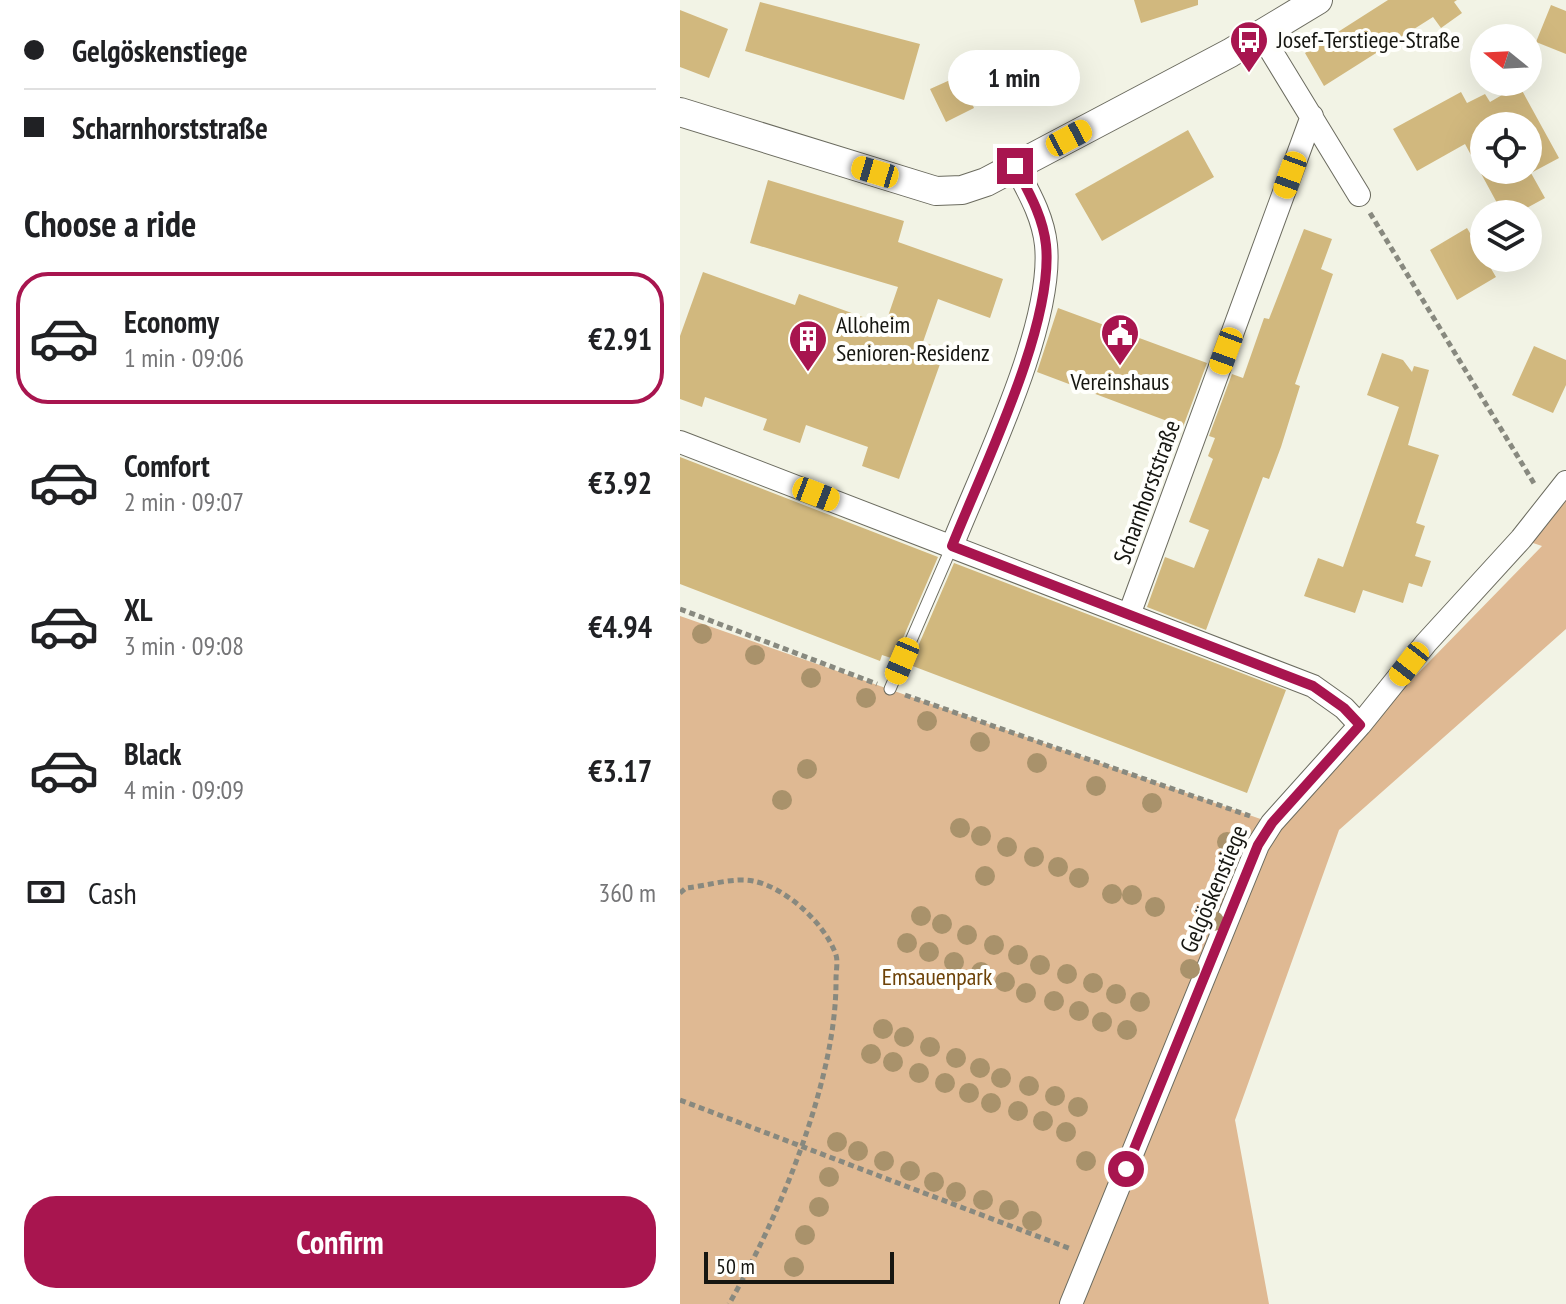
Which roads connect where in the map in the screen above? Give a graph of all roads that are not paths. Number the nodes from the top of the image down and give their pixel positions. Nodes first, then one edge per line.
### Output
1 (1318, 0) edge
2 (1262, 36) junction
3 (680, 112) edge
4 (1312, 116) junction
5 (1015, 166) junction
6 (1359, 195) road end
7 (680, 442) edge
8 (1566, 482) edge
9 (952, 546) junction
10 (1129, 615) junction
11 (890, 689) road end
12 (1360, 725) junction
13 (1071, 1304) edge

1 - 2 street
2 - 4 street
2 - 5 street
3 - 5 street
4 - 6 street
4 - 10 street, Scharnhorststraße
5 - 9 street
7 - 9 street
8 - 12 street, Gelgöskenstiege
9 - 10 street
9 - 11 lane
10 - 12 street
12 - 13 street, Gelgöskenstiege

